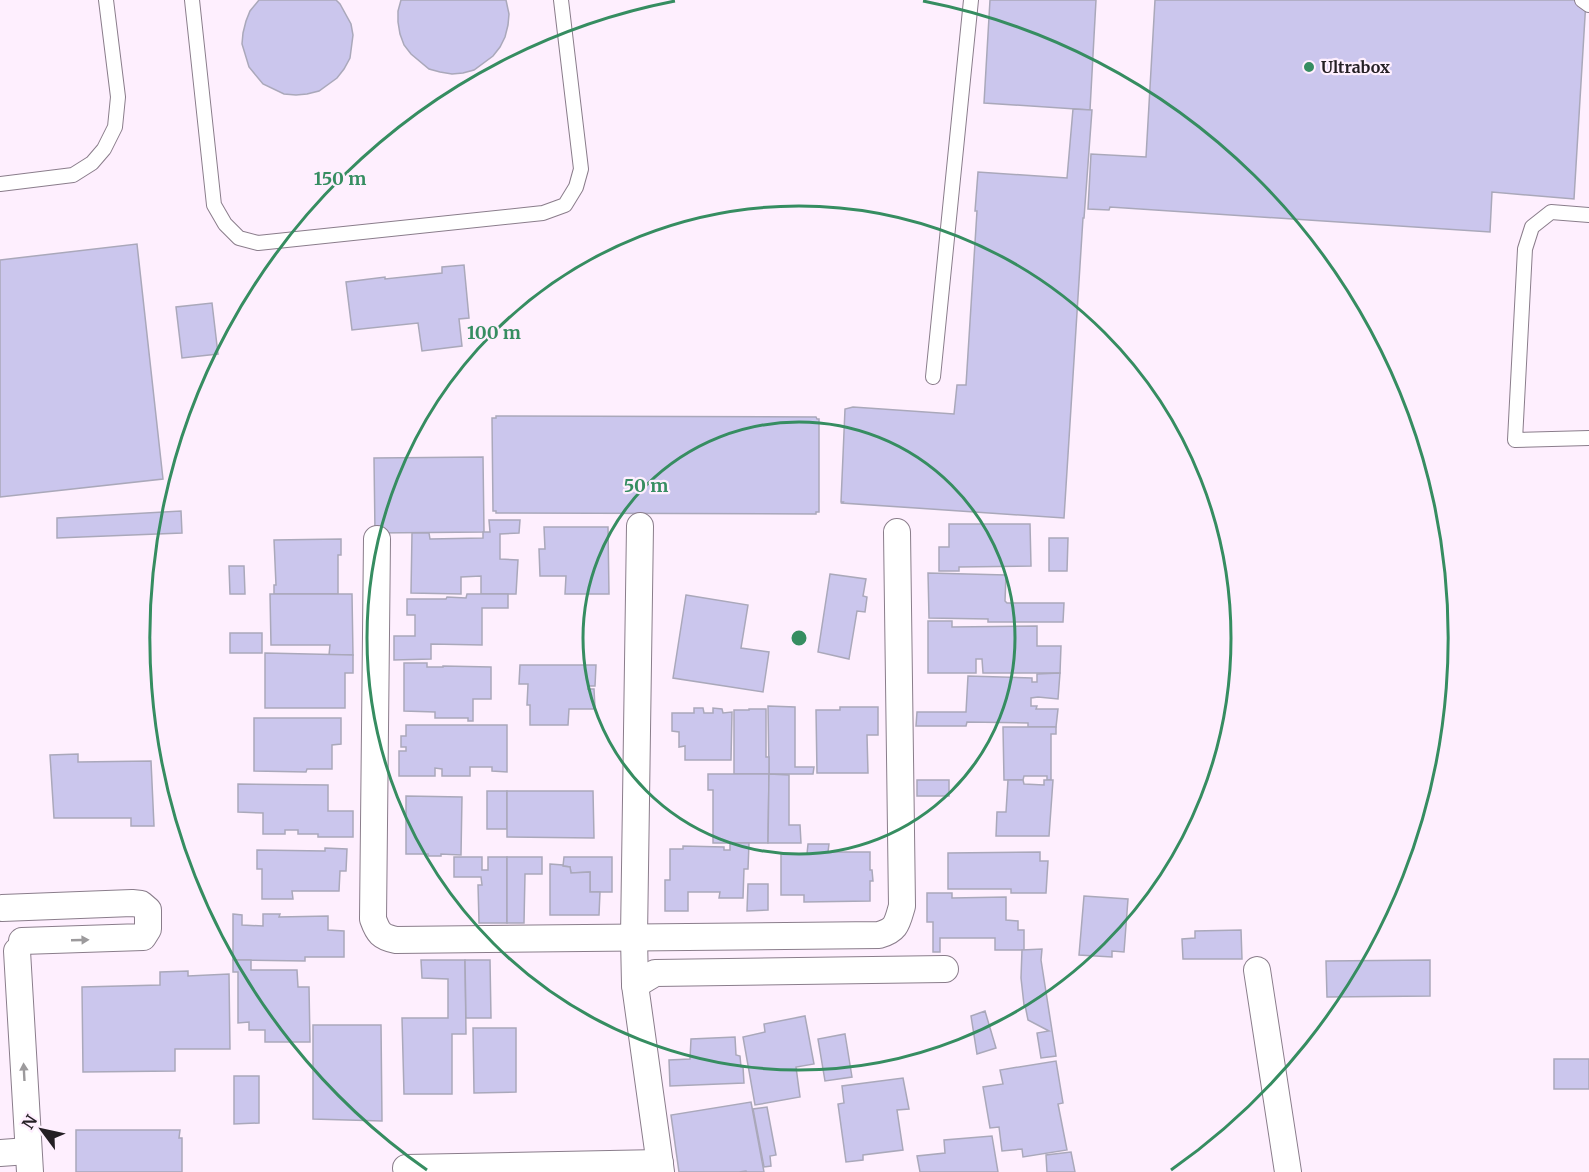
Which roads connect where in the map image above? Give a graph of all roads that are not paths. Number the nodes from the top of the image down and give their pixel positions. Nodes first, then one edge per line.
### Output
1 (106, 0) edge
2 (192, 0) edge
3 (561, 0) edge
4 (971, 0) edge
5 (1582, 0) edge
6 (1589, 5) edge
7 (0, 184) edge
8 (1589, 215) edge
9 (933, 377) dead end
10 (1589, 438) edge
11 (640, 526) dead end
12 (897, 532) dead end
13 (377, 539) dead end
14 (1, 908) edge
15 (634, 937) junction
16 (13, 951) edge
17 (945, 969) dead end
18 (1257, 970) dead end
19 (635, 985) junction
20 (0, 1154) edge
21 (29, 1161) edge
22 (406, 1168) dead end
23 (661, 1168) edge
24 (1288, 1172) edge

1 - 7 lane
2 - 3 lane
4 - 9 lane
5 - 6 lane
8 - 10 lane
11 - 15 street
12 - 15 street
13 - 15 street
14 - 16 street
16 -> 14 street
15 - 19 street
21 -> 16 street
17 - 19 street
18 - 24 street
19 - 23 street
20 - 21 street
22 - 23 street

